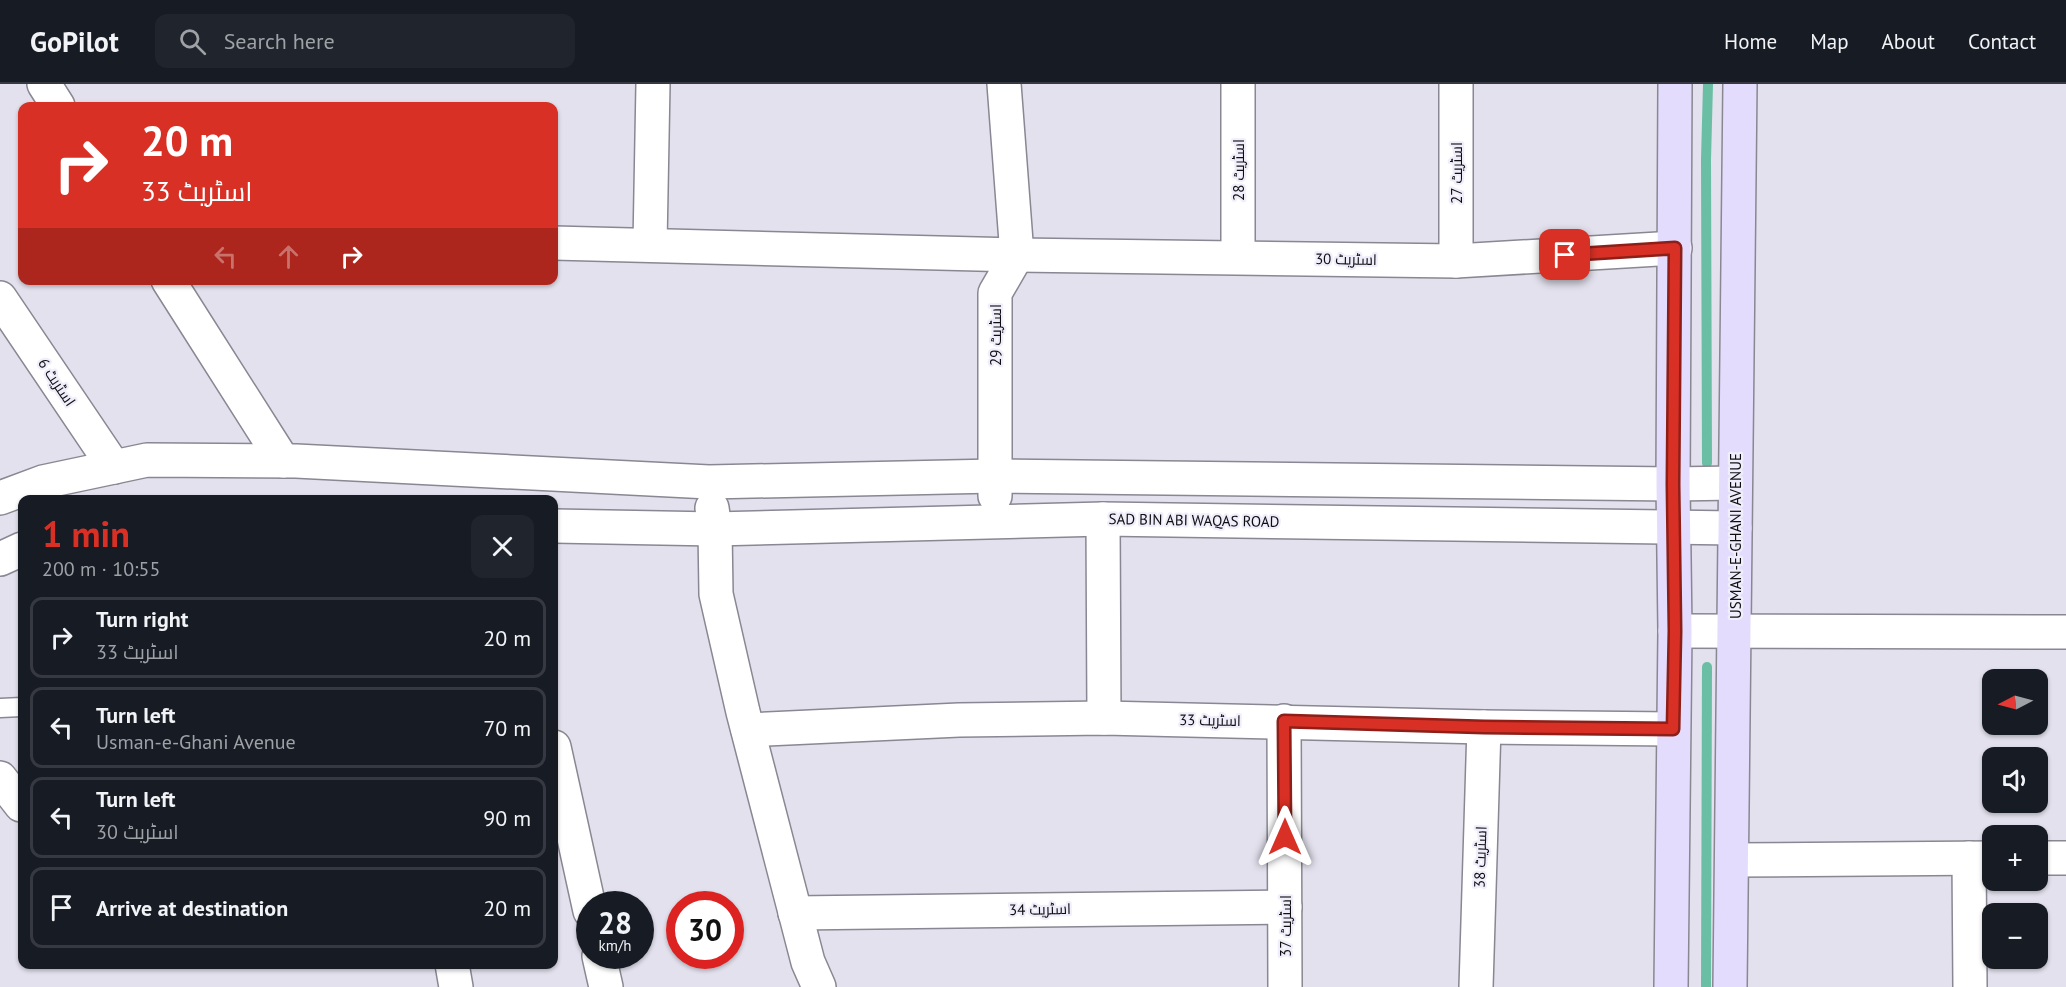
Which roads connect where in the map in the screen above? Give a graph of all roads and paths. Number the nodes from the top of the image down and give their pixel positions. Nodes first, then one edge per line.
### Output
1 (44, 84) edge
2 (653, 84) edge
3 (1004, 84) edge
4 (1238, 84) edge
5 (1456, 84) edge
6 (1675, 84) edge
7 (1740, 84) edge
8 (55, 102) edge
9 (558, 243) edge
10 (650, 244) junction
11 (1675, 248) junction
12 (1017, 255) junction
13 (1238, 257) junction
14 (1456, 261) junction
15 (171, 285) edge
16 (0, 298) edge
17 (283, 461) junction
18 (114, 467) junction
19 (995, 476) junction
20 (709, 482) junction
21 (1735, 483) junction
22 (1673, 484) junction
23 (0, 498) edge
24 (1103, 519) junction
25 (995, 521) junction
26 (558, 526) edge
27 (1673, 526) junction
28 (1735, 528) junction
29 (715, 529) junction
30 (18, 551) edge
31 (0, 559) edge
32 (1735, 630) junction
33 (1675, 631) junction
34 (2066, 632) edge
35 (18, 707) edge
36 (0, 708) edge
37 (1104, 718) junction
38 (1284, 721) junction
39 (1484, 727) junction
40 (1673, 729) junction
41 (748, 730) junction
42 (558, 765) edge
43 (0, 778) edge
44 (18, 801) edge
45 (1980, 858) edge
46 (2048, 858) edge
47 (2066, 858) edge
48 (1732, 860) junction
49 (586, 891) edge
50 (1285, 907) junction
51 (795, 913) junction
52 (453, 969) edge
53 (602, 969) edge
54 (456, 987) edge
55 (606, 987) edge
56 (819, 987) edge
57 (1285, 987) edge
58 (1476, 987) edge
59 (1671, 987) edge
60 (1730, 987) edge
61 (1970, 987) edge

1 - 8 street
2 - 10 street
3 - 12 street
4 - 13 street, اسٹریٹ 28
5 - 14 street, اسٹریٹ 27
6 - 11 main road
7 - 21 main road, USMAN-E-GHANI AVENUE
9 - 10 street, اسٹریٹ 30
10 - 12 street, اسٹریٹ 30
11 - 14 street, اسٹریٹ 30
11 - 22 main road
12 - 13 street, اسٹریٹ 30
12 - 19 street, اسٹریٹ 29
13 - 14 street, اسٹریٹ 30
15 - 17 street
16 - 18 street, اسٹریٹ 6
17 - 18 street
17 - 20 street
18 - 23 street
19 - 20 street
19 - 22 street
19 - 25 street, اسٹریٹ 29
20 - 29 street
21 - 22 street
21 - 28 main road, USMAN-E-GHANI AVENUE
22 - 27 main road
24 - 25 street, SAD BIN ABI WAQAS ROAD
24 - 27 street, SAD BIN ABI WAQAS ROAD
24 - 37 street
25 - 29 street, SAD BIN ABI WAQAS ROAD
26 - 29 street, SAD BIN ABI WAQAS ROAD
27 - 28 street, SAD BIN ABI WAQAS ROAD
27 - 33 main road
28 - 32 main road, USMAN-E-GHANI AVENUE
29 - 41 street
30 - 31 street
32 - 33 street
32 - 34 street
32 - 48 main road, USMAN-E-GHANI AVENUE
33 - 40 main road
35 - 36 lane
37 - 38 street, اسٹریٹ 33
37 - 41 street, اسٹریٹ 33
38 - 39 street, اسٹریٹ 33
38 - 50 street, اسٹریٹ 37
39 - 40 street, اسٹریٹ 33
39 - 58 street, اسٹریٹ 38
40 - 59 main road
41 - 51 street
42 - 49 street
43 - 44 street
45 - 48 street
45 - 61 street
46 - 47 street
48 - 60 main road, USMAN-E-GHANI AVENUE
50 - 51 street, اسٹریٹ 34
50 - 57 street, اسٹریٹ 37
51 - 56 street
52 - 54 street
53 - 55 street

